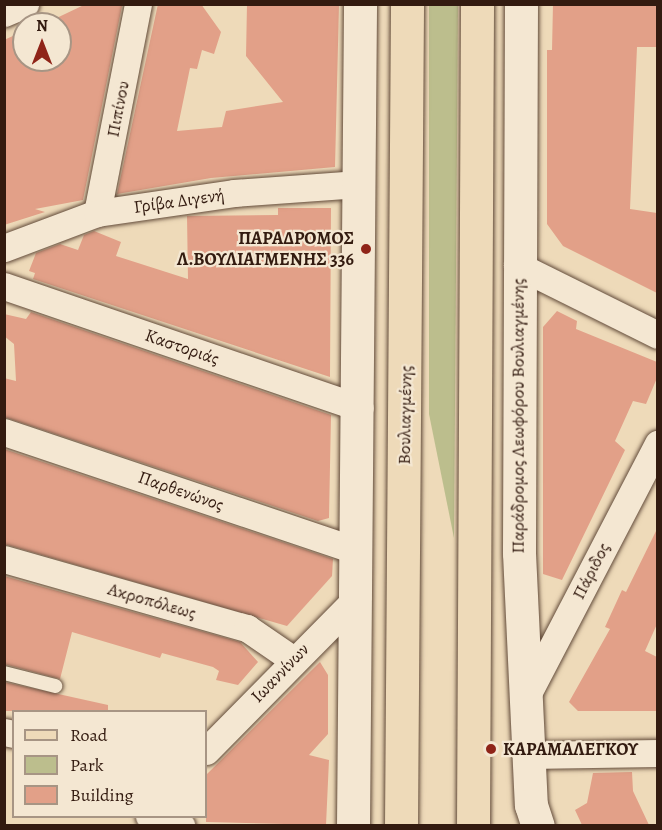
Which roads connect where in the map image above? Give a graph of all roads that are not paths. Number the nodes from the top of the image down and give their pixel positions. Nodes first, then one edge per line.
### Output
1 (25, 4) edge
2 (138, 4) edge
3 (360, 4) edge
4 (407, 4) edge
5 (477, 4) edge
6 (521, 4) edge
7 (4, 13) edge
8 (359, 184) junction
9 (97, 213) junction
10 (4, 248) edge
11 (518, 265) junction
12 (4, 286) edge
13 (657, 335) edge
14 (360, 408) junction
15 (4, 432) edge
16 (657, 443) edge
17 (358, 551) junction
18 (4, 559) edge
19 (358, 597) junction
20 (292, 659) junction
21 (4, 673) edge
22 (55, 686) dead end
23 (525, 699) junction
24 (207, 750) edge
25 (657, 753) edge
26 (528, 755) junction
27 (156, 818) edge
28 (182, 825) edge
29 (352, 825) edge
30 (401, 825) edge
31 (473, 825) edge
32 (538, 825) edge

1 - 7 street
2 - 9 street, Πιπίνου
3 - 8 street
4 - 30 main road, Βουλιαγμένης
5 - 31 main road
6 - 11 street, Παράδρομος Λεωφόρου Βουλιαγμένης
8 - 9 street, Γρίβα Διγενή
8 - 14 street
9 - 10 street, Γρίβα Διγενή
11 - 13 street
11 - 23 street, Παράδρομος Λεωφόρου Βουλιαγμένης
12 - 14 street, Καστοριάς
14 - 17 street
15 - 17 street, Παρθενώνος
16 - 23 street, Πάριδος
17 - 19 street
18 - 20 street, Ακροπόλεως
19 - 20 street, Ιωαννίνων
19 - 29 street
20 - 24 street, Ιωαννίνων
21 - 22 lane
23 - 26 street, Παράδρομος Λεωφόρου Βουλιαγμένης
25 - 26 street
26 - 32 street, Παράδρομος Λεωφόρου Βουλιαγμένης
27 - 28 street

